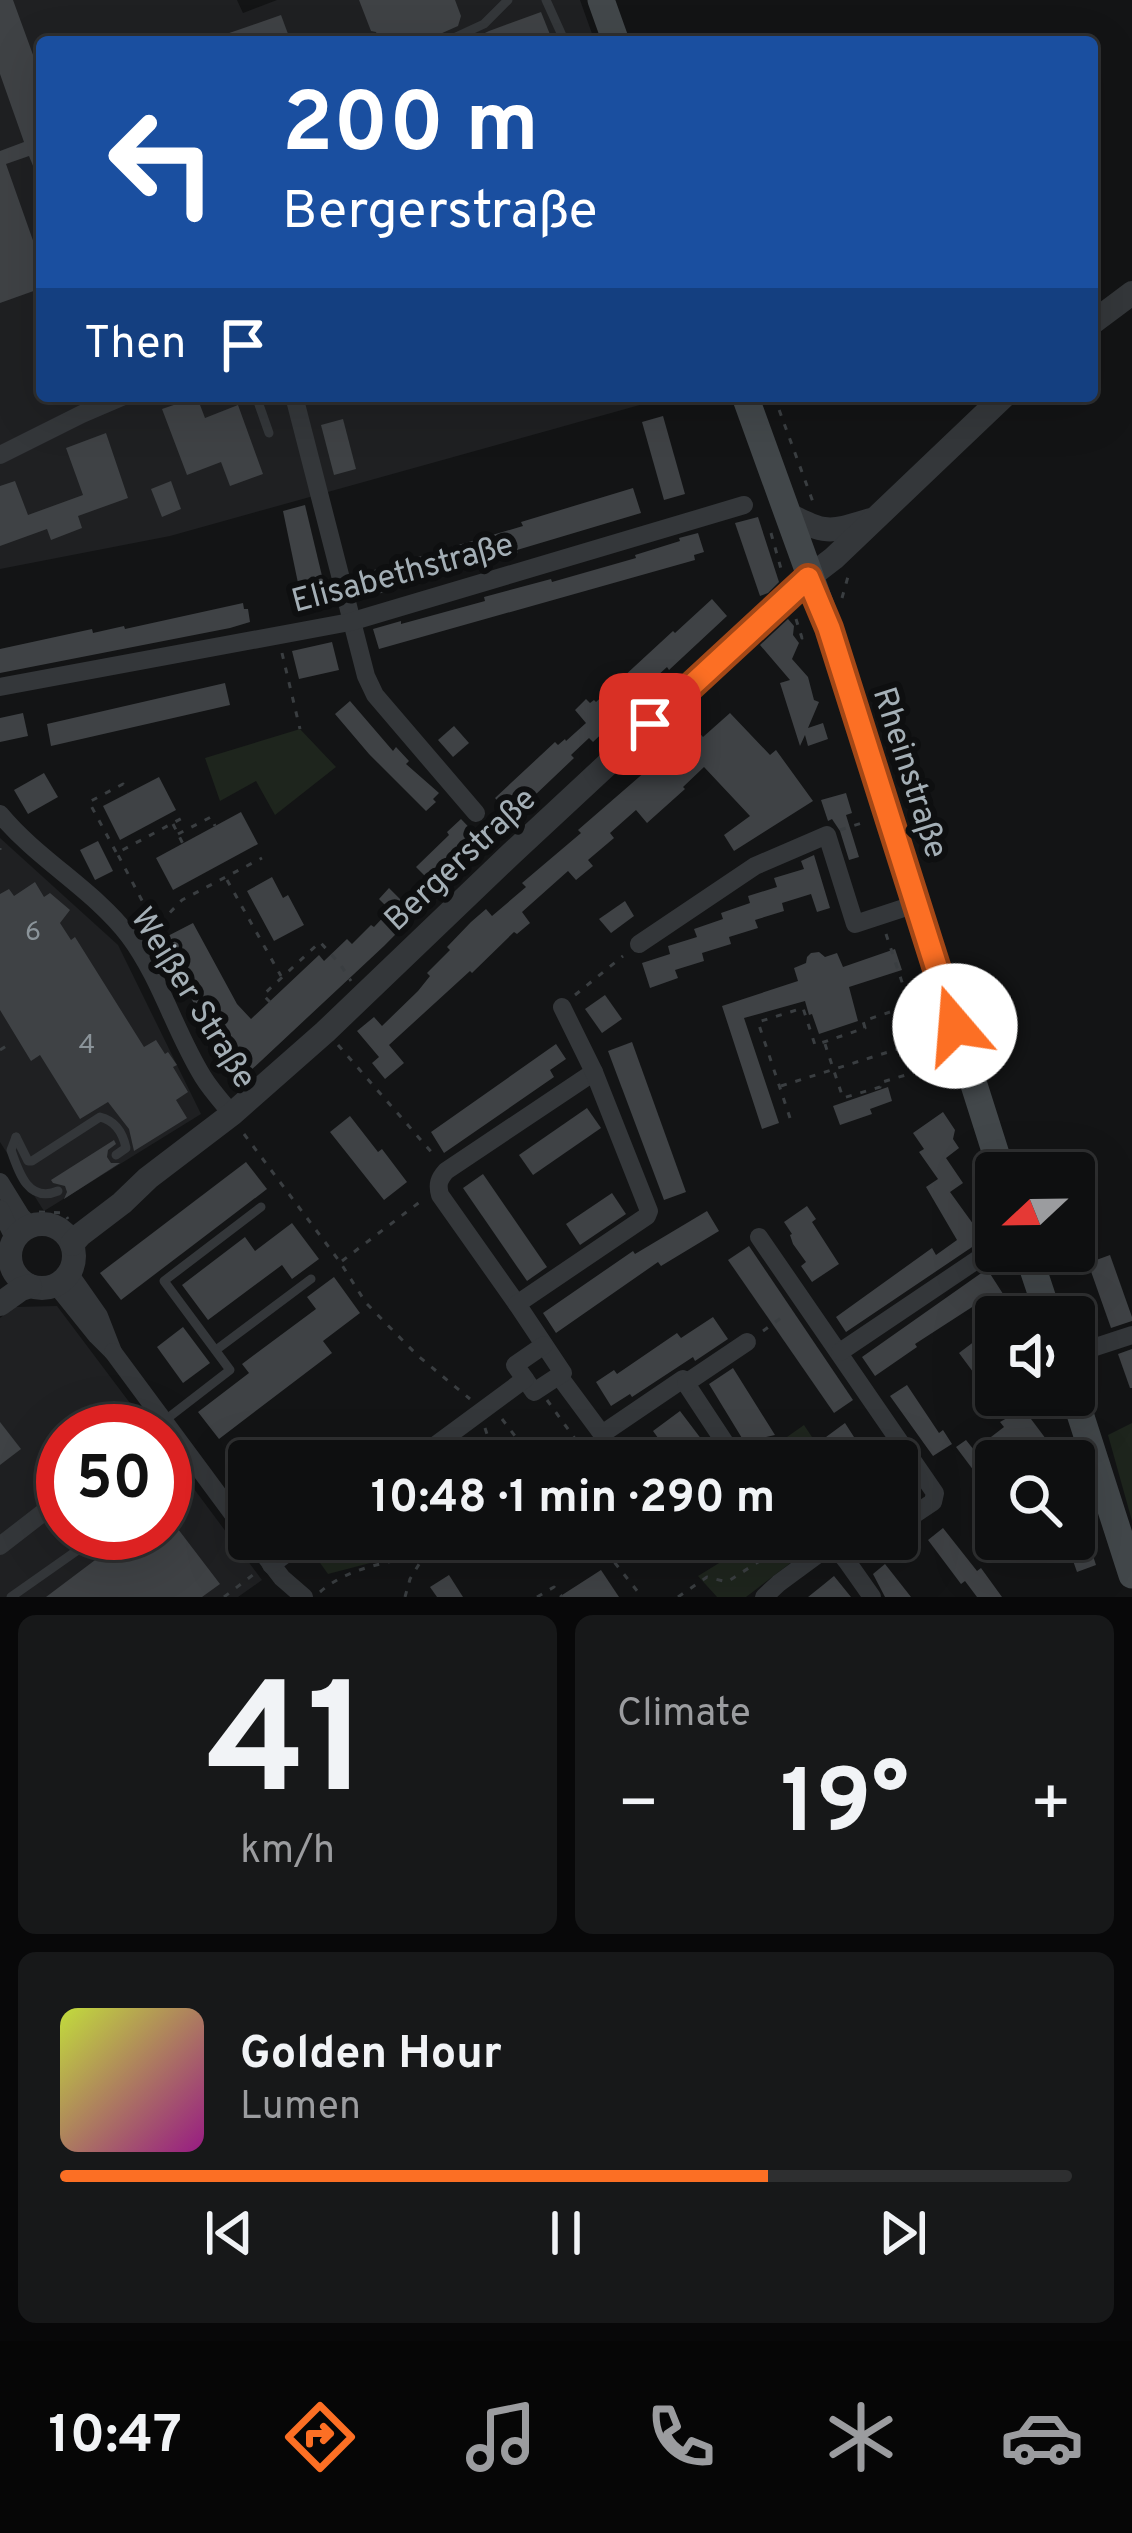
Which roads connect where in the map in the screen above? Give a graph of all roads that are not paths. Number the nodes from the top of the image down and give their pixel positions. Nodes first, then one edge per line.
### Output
1 (508, 0) edge
2 (546, 0) edge
3 (601, 0) edge
4 (459, 36) edge
5 (562, 36) edge
6 (614, 36) edge
7 (1132, 293) edge
8 (1098, 318) edge
9 (110, 402) edge
10 (258, 402) edge
11 (295, 402) edge
12 (747, 402) edge
13 (998, 402) edge
14 (269, 433) dead end
15 (0, 455) edge
16 (744, 505) dead end
17 (787, 514) junction
18 (874, 519) junction
19 (808, 578) junction
20 (350, 622) junction
21 (0, 687) edge
22 (476, 813) dead end
23 (0, 814) edge
24 (916, 904) junction
25 (639, 944) road end
26 (562, 1007) road end
27 (594, 1072) junction
28 (232, 1114) junction
29 (995, 1152) edge
30 (116, 1155) dead end
31 (0, 1182) edge
32 (58, 1191) dead end
33 (261, 1207) dead end
34 (0, 1209) edge
35 (44, 1235) junction
36 (759, 1237) dead end
37 (975, 1260) edge
38 (63, 1279) junction
39 (14, 1280) edge
40 (311, 1280) dead end
41 (805, 1301) junction
42 (0, 1304) edge
43 (517, 1304) junction
44 (785, 1316) road end
45 (1132, 1335) edge
46 (746, 1342) road end
47 (544, 1346) junction
48 (1095, 1347) edge
49 (216, 1350) junction
50 (840, 1352) junction
51 (559, 1376) junction
52 (686, 1383) junction
53 (532, 1384) junction
54 (144, 1404) edge
55 (186, 1404) edge
56 (1081, 1416) edge
57 (442, 1440) edge
58 (723, 1440) edge
59 (899, 1440) edge
60 (192, 1468) edge
61 (918, 1468) edge
62 (228, 1511) edge
63 (918, 1512) edge
64 (36, 1516) edge
65 (3, 1537) edge
66 (63, 1560) edge
67 (267, 1560) edge
68 (276, 1560) edge
69 (808, 1560) edge
70 (846, 1560) edge
71 (270, 1564) junction
72 (1132, 1575) edge
73 (10, 1597) edge
74 (304, 1597) edge
75 (764, 1597) edge
76 (872, 1597) edge

1 - 4 lane
2 - 5 lane
3 - 6 main road
7 - 8 street
9 - 15 street
10 - 14 lane
11 - 20 street
12 - 17 main road, Rheinstraße
13 - 18 street, Bergerstraße
16 - 20 street, Elisabethstraße
17 - 18 street
17 - 19 main road, Rheinstraße
18 - 19 street, Bergerstraße
19 - 24 main road, Rheinstraße
19 - 28 street, Bergerstraße
20 - 21 street, Elisabethstraße
20 - 22 street
23 - 28 street, Weißer Straße
24 - 25 street
24 - 29 main road, Rheinstraße
26 - 27 street
27 - 43 street
27 - 43 street
28 - 35 street, Bergerstraße
30 - 32 lane
31 - 35 street
33 - 49 lane
34 - 35 street
35 - 38 street
35 - 39 street
36 - 41 street
37 - 50 street
38 - 39 street
38 - 54 street
39 - 42 street
40 - 49 lane
41 - 44 street
41 - 50 street
43 - 47 street
45 - 48 street
46 - 52 street
47 - 51 street
47 - 53 street
49 - 55 lane
50 - 59 street
51 - 52 street
51 - 53 street
52 - 58 street
53 - 57 street
56 - 72 main road
60 - 62 street
61 - 63 street
64 - 65 street
66 - 73 lane
67 - 71 street
68 - 71 street
69 - 75 street
70 - 76 street
71 - 74 street

